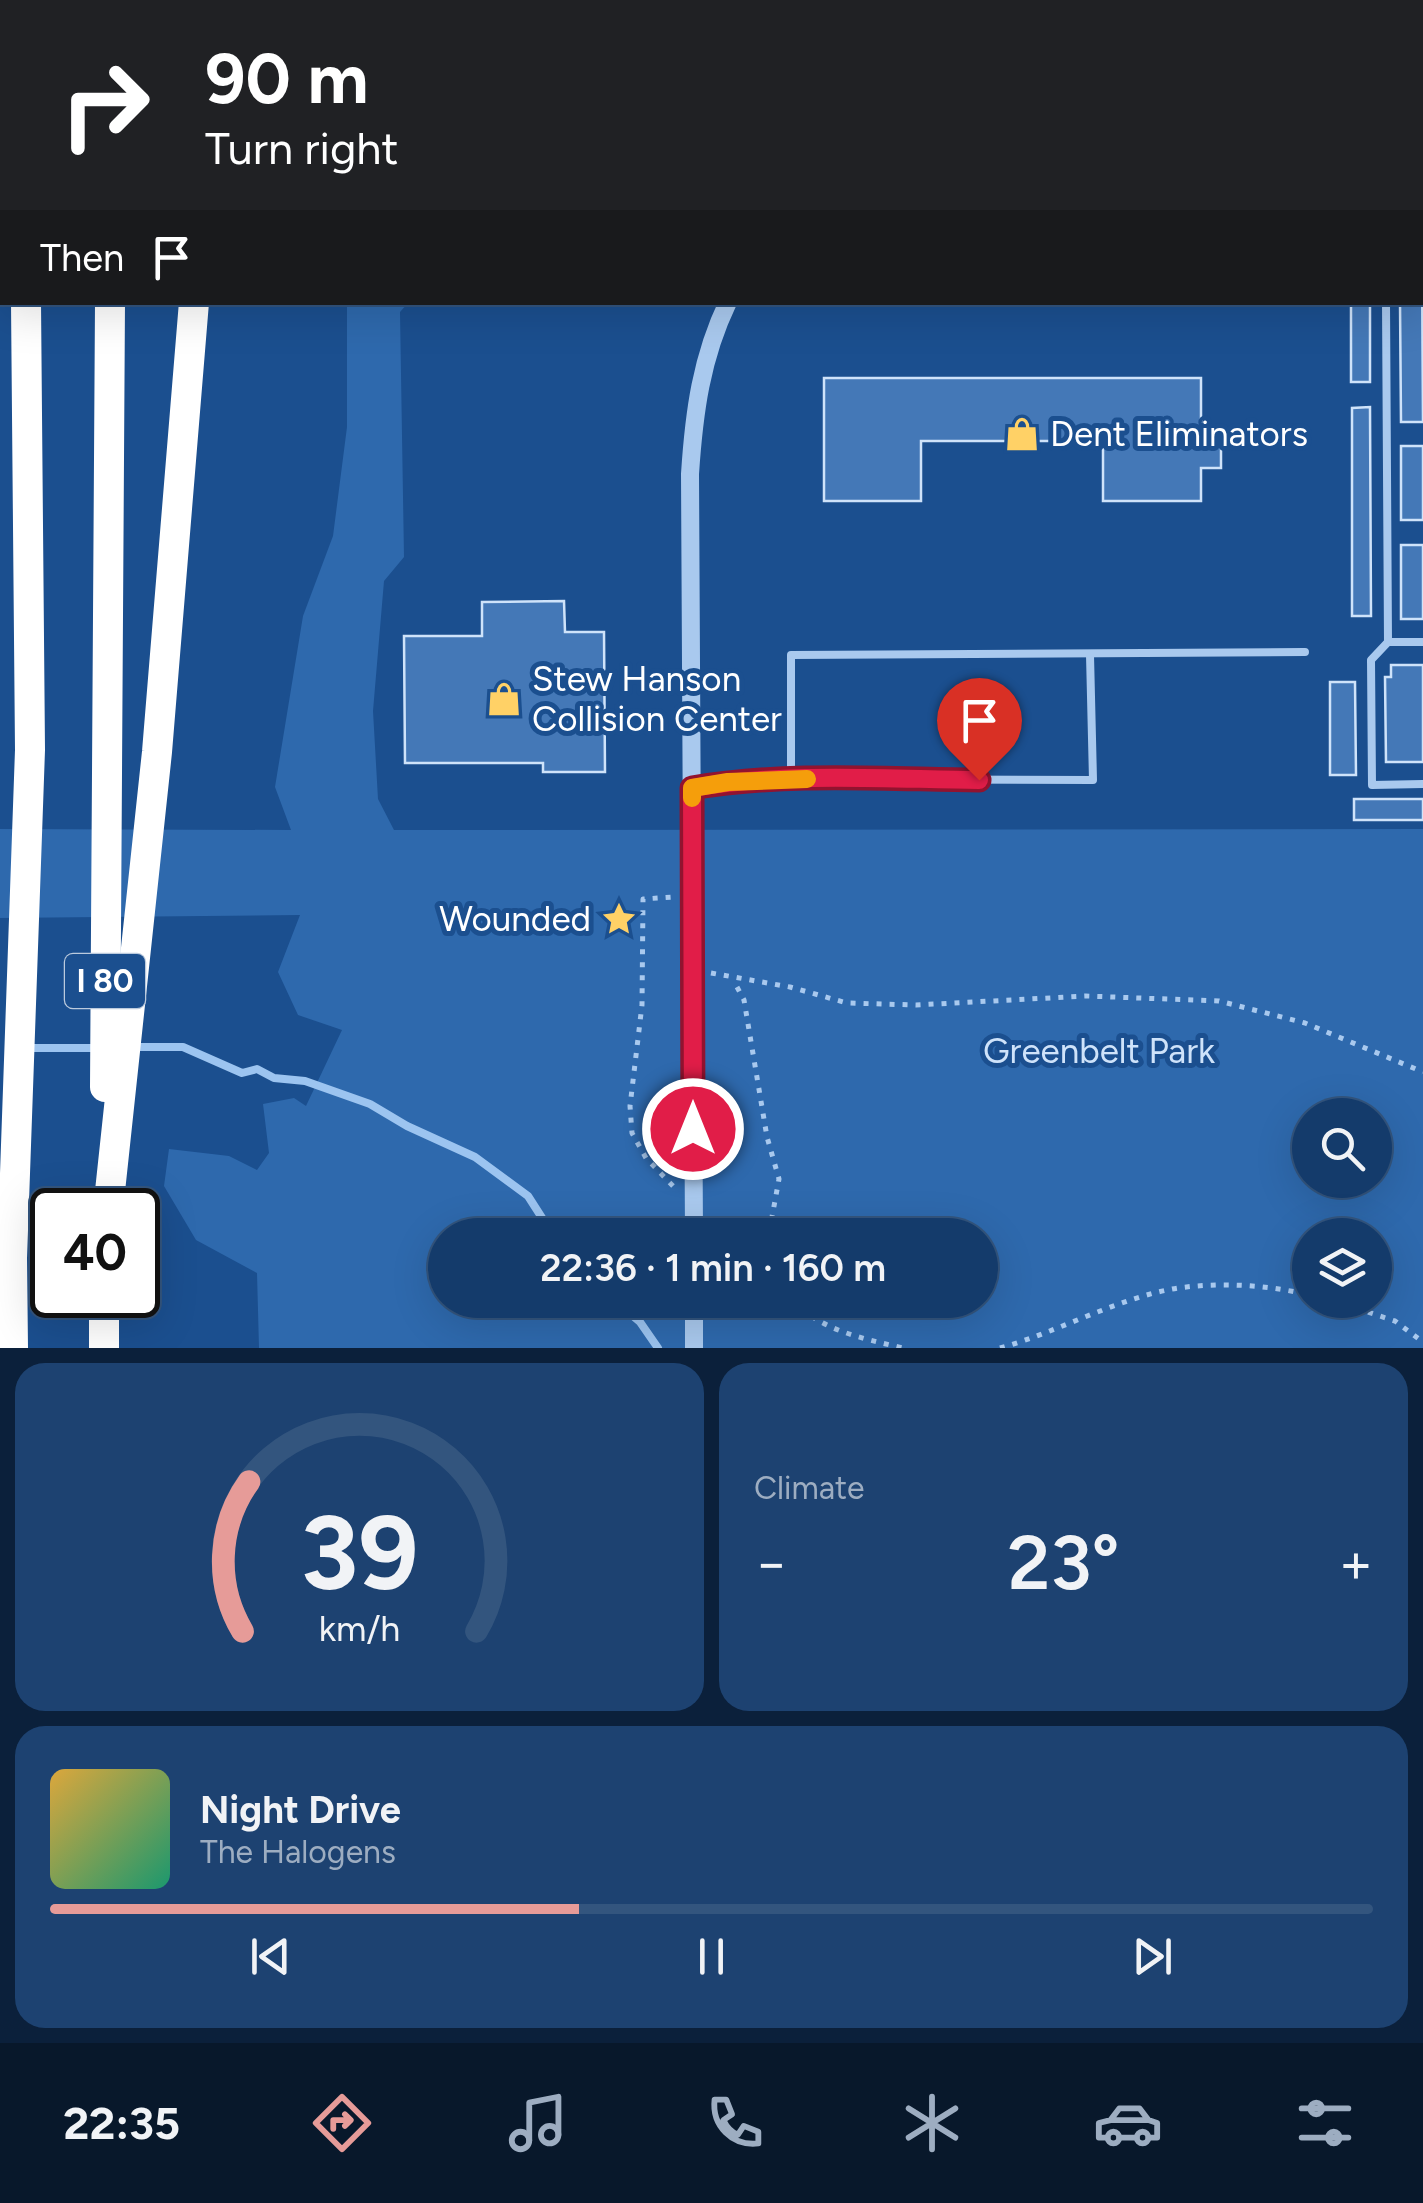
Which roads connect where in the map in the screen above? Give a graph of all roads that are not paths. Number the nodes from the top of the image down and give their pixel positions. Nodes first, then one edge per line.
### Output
1 (26, 305) edge
2 (110, 305) edge
3 (194, 305) edge
4 (727, 305) edge
5 (1386, 305) edge
6 (1388, 642) junction
7 (1423, 642) edge
8 (1305, 652) dead end
9 (1090, 655) junction
10 (791, 778) junction
11 (1423, 784) edge
12 (692, 788) junction
13 (0, 974) edge
14 (19, 1050) junction
15 (106, 1188) edge
16 (108, 1188) edge
17 (694, 1218) edge
18 (104, 1318) edge
19 (694, 1318) edge
20 (13, 1348) edge
21 (104, 1348) edge
22 (694, 1348) edge

1 - 14 highway, I 80
2 - 15 highway, I 80
3 - 16 highway
4 - 12 street
5 - 6 lane
6 - 7 lane
6 - 11 lane
8 - 9 lane
9 - 10 lane
9 - 10 lane
10 - 12 lane
12 - 17 street
13 - 14 highway
14 - 20 highway, I 80
18 - 21 highway
19 - 22 street

